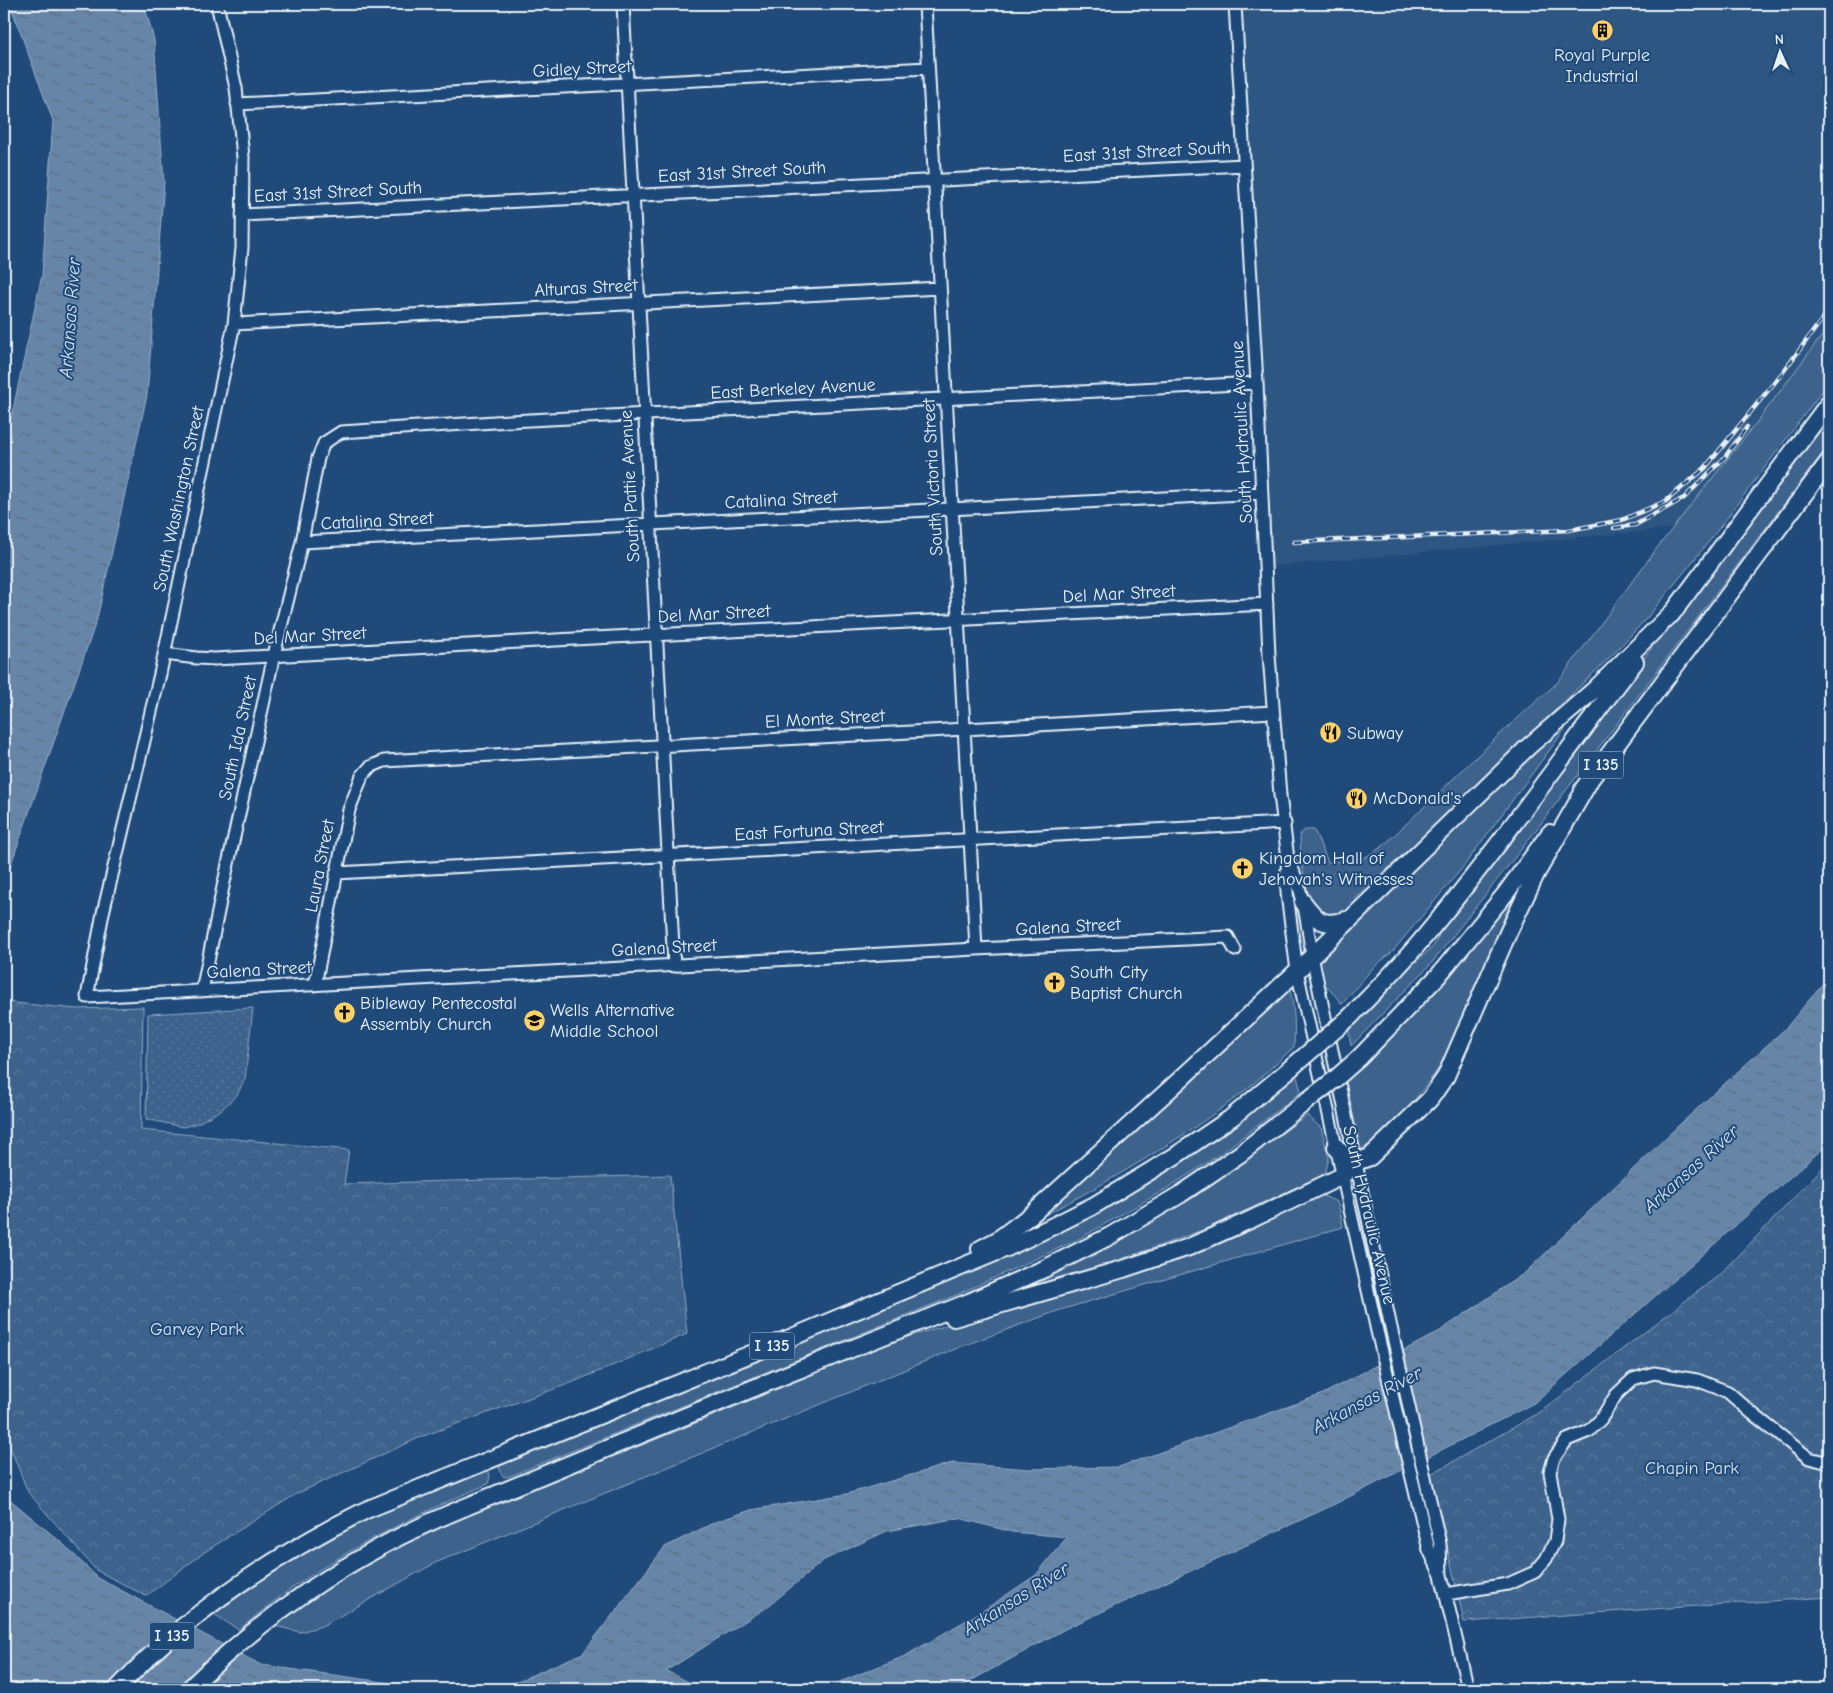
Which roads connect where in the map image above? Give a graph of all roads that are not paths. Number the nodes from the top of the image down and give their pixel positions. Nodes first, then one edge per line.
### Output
1 (216, 4) edge
2 (623, 4) edge
3 (925, 4) edge
4 (1235, 4) edge
5 (928, 68) junction
6 (627, 84) junction
7 (238, 104) junction
8 (1244, 165) junction
9 (935, 180) junction
10 (632, 195) junction
11 (242, 215) junction
12 (940, 288) junction
13 (638, 304) junction
14 (234, 324) junction
15 (1258, 383) junction
16 (946, 399) junction
17 (1829, 403) edge
18 (644, 414) junction
19 (332, 438) joint
20 (1829, 461) edge
21 (1262, 493) junction
22 (952, 509) junction
23 (650, 524) junction
24 (302, 542) junction
25 (1266, 604) junction
26 (1677, 608) junction
27 (957, 620) junction
28 (656, 635) junction
29 (164, 654) junction
30 (274, 655) junction
31 (1273, 712) junction
32 (963, 729) junction
33 (662, 745) junction
34 (378, 763) joint
35 (1589, 782) junction
36 (1285, 823) junction
37 (970, 840) junction
38 (668, 855) junction
39 (1288, 859) junction
40 (336, 873) junction
41 (1303, 902) junction
42 (1350, 919) junction
43 (976, 949) junction
44 (1235, 950) dead end
45 (1312, 956) junction
46 (674, 966) junction
47 (1297, 971) junction
48 (315, 985) junction
49 (202, 991) junction
50 (87, 997) joint
51 (1336, 1147) junction
52 (1356, 1162) junction
53 (1342, 1176) junction
54 (880, 1301) junction
55 (865, 1344) junction
56 (1829, 1463) edge
57 (1441, 1575) junction
58 (1446, 1594) junction
59 (117, 1689) edge
60 (189, 1689) edge
61 (1468, 1689) edge

1 - 7 street, South Washington Street
2 - 6 street, South Pattie Avenue
3 - 5 street, South Victoria Street
4 - 8 street, South Hydraulic Avenue
5 - 6 street, Gidley Street
5 - 9 street, South Victoria Street
6 - 7 street, Gidley Street
6 - 10 street, South Pattie Avenue
7 - 11 street, South Washington Street
8 - 9 street, East 31st Street South
8 - 15 street, South Hydraulic Avenue
9 - 10 street, East 31st Street South
9 - 12 street, South Victoria Street
10 - 11 street, East 31st Street South
10 - 13 street, South Pattie Avenue
11 - 14 street, South Washington Street
12 - 13 street, Alturas Street
12 - 16 street, South Victoria Street
13 - 14 street, Alturas Street
13 - 18 street, South Pattie Avenue
14 - 29 street, South Washington Street
15 - 16 street, East Berkeley Avenue
15 - 21 street, South Hydraulic Avenue
16 - 18 street, East Berkeley Avenue
16 - 22 street, South Victoria Street
17 - 26 highway, I 135
18 - 19 street, East Berkeley Avenue
18 - 23 street, South Pattie Avenue
19 - 24 street, South Ida Street
20 - 35 highway, I 135
21 - 22 street, Catalina Street
21 - 25 street, South Hydraulic Avenue
22 - 23 street, Catalina Street
22 - 27 street, South Victoria Street
23 - 24 street, Catalina Street
23 - 28 street, South Pattie Avenue
24 - 30 street, South Ida Street
25 - 27 street, Del Mar Street
25 - 31 street, South Hydraulic Avenue
26 - 42 highway
26 - 54 highway, I 135, bridge
27 - 28 street, Del Mar Street
27 - 32 street, South Victoria Street
28 - 30 street, Del Mar Street
28 - 33 street, South Pattie Avenue
29 - 30 street, Del Mar Street
29 - 50 street, South Washington Street
30 - 49 street, South Ida Street
31 - 32 street, El Monte Street
31 - 36 street, South Hydraulic Avenue
32 - 33 street, El Monte Street
32 - 37 street, South Victoria Street
33 - 34 street, El Monte Street
33 - 38 street, South Pattie Avenue
34 - 40 street, Laura Street
35 - 52 highway
35 - 55 highway, I 135, bridge
36 - 37 street, East Fortuna Street
36 - 39 street, South Hydraulic Avenue
37 - 38 street, East Fortuna Street
37 - 43 street, South Victoria Street
38 - 40 street, East Fortuna Street
38 - 46 street, South Pattie Avenue
39 - 41 street, South Hydraulic Avenue
39 - 47 street, South Hydraulic Avenue
40 - 48 street, Laura Street
41 - 42 highway
41 - 45 street, South Hydraulic Avenue
42 - 45 highway
43 - 44 street, Galena Street
43 - 46 street, Galena Street
45 - 47 highway
45 - 52 street, South Hydraulic Avenue
46 - 48 street, Galena Street
47 - 51 street, South Hydraulic Avenue
47 - 54 highway
48 - 49 street, Galena Street
49 - 50 street, Galena Street
51 - 52 highway
51 - 53 street, South Hydraulic Avenue
52 - 53 highway
52 - 57 street, South Hydraulic Avenue
53 - 55 highway
53 - 57 street, South Hydraulic Avenue
54 - 59 highway, I 135
55 - 60 highway, I 135
56 - 58 street
57 - 58 street, South Hydraulic Avenue
58 - 61 street, South Hydraulic Avenue

